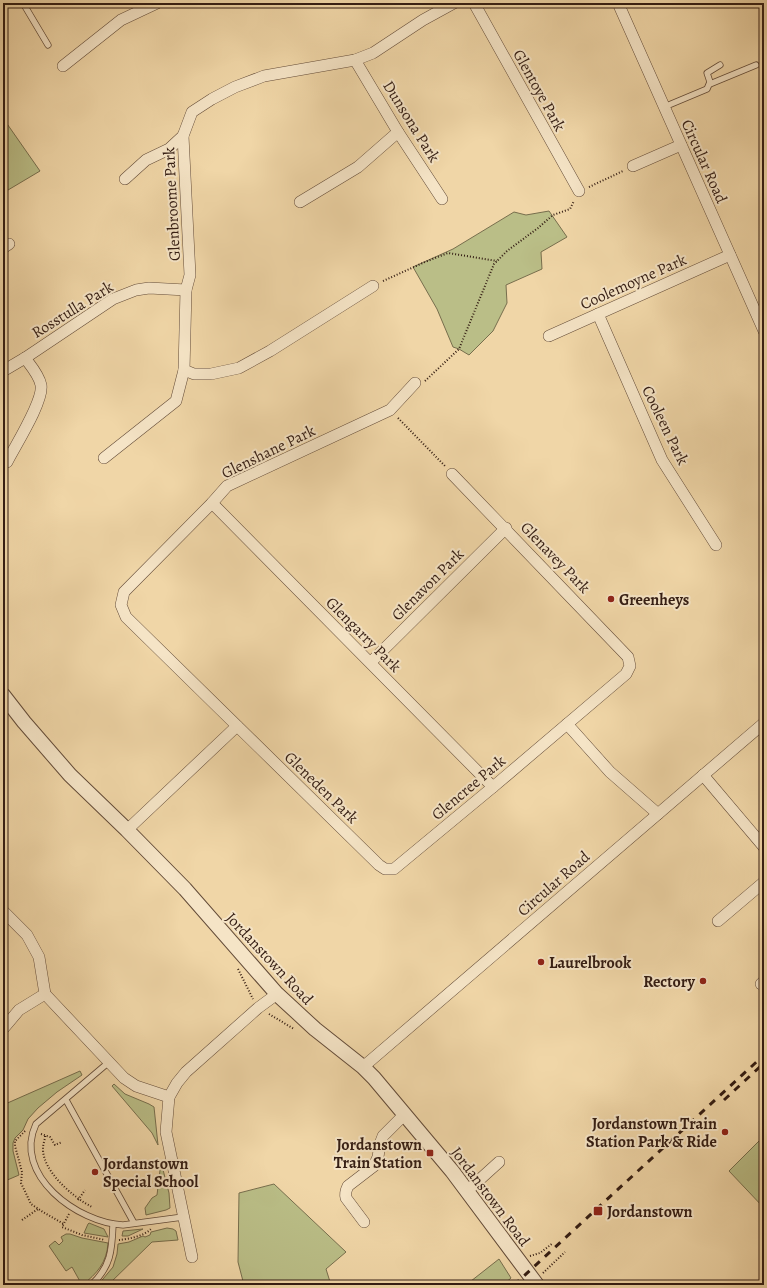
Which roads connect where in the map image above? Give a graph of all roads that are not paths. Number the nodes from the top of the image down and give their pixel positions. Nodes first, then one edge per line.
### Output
1 (23, 3) edge
2 (157, 3) edge
3 (454, 3) edge
4 (474, 3) edge
5 (618, 3) edge
6 (48, 45) dead end
7 (355, 60) junction
8 (720, 64) dead end
9 (756, 65) dead end
10 (63, 66) dead end
11 (710, 84) junction
12 (664, 107) junction
13 (398, 132) junction
14 (183, 136) junction
15 (681, 145) junction
16 (633, 166) road end
17 (125, 179) dead end
18 (579, 191) road end
19 (442, 199) dead end
20 (300, 202) dead end
21 (730, 255) junction
22 (373, 286) road end
23 (186, 290) junction
24 (598, 314) junction
25 (764, 331) edge
26 (549, 336) dead end
27 (25, 358) junction
28 (184, 370) junction
29 (3, 371) edge
30 (416, 383) road end
31 (104, 458) dead end
32 (7, 462) dead end
33 (452, 474) road end
34 (212, 503) junction
35 (506, 528) junction
36 (716, 544) dead end
37 (121, 605) joint
38 (371, 662) junction
39 (630, 666) joint
40 (3, 695) edge
41 (764, 723) edge
42 (567, 724) junction
43 (237, 726) junction
44 (703, 775) junction
45 (493, 787) junction
46 (658, 814) junction
47 (127, 830) junction
48 (764, 847) edge
49 (385, 869) joint
50 (764, 882) edge
51 (3, 911) edge
52 (718, 921) dead end
53 (45, 994) junction
54 (277, 994) junction
55 (3, 1029) edge
56 (109, 1062) junction
57 (363, 1067) junction
58 (169, 1097) junction
59 (66, 1100) junction
60 (405, 1114) junction
61 (499, 1162) dead end
62 (467, 1191) junction
63 (184, 1216) junction
64 (364, 1222) dead end
65 (134, 1224) junction
66 (114, 1225) junction
67 (192, 1257) dead end
68 (538, 1281) edge
69 (91, 1285) edge

1 - 6 lane
2 - 10 street
3 - 7 street, Glenbroome Park
4 - 18 street, Glentoye Park
5 - 12 street, Circular Road
7 - 13 street, Dunsona Park
7 - 14 street, Glenbroome Park
8 - 11 lane
9 - 11 lane
11 - 12 lane
12 - 15 street, Circular Road
13 - 19 street, Dunsona Park
13 - 20 street
14 - 17 street
14 - 23 street, Glenbroome Park
15 - 16 street
15 - 21 street, Circular Road
21 - 24 street, Coolemoyne Park
21 - 25 street, Circular Road
22 - 28 street
23 - 27 street, Rosstulla Park
23 - 28 street, Glenbroome Park
24 - 26 street, Coolemoyne Park
24 - 36 street, Cooleen Park
27 - 29 street, Rosstulla Park
27 - 32 street
28 - 31 street, Glenbroome Park
30 - 34 street, Glenshane Park
33 - 35 street, Glenavey Park
34 - 37 street, Glenshane Park
34 - 38 street, Glengarry Park
35 - 38 street, Glenavon Park
35 - 39 street, Glenavey Park
37 - 43 street, Gleneden Park
38 - 45 street, Glengarry Park
39 - 42 street, Glencree Park
40 - 47 street, Jordanstown Road
41 - 44 street, Circular Road
42 - 45 street, Glencree Park
42 - 46 street
43 - 47 street
43 - 49 street, Gleneden Park
44 - 46 street, Circular Road
44 - 48 street
45 - 49 street, Glencree Park
46 - 57 street, Circular Road
47 - 54 street, Jordanstown Road
50 - 52 street
51 - 53 street
53 - 55 street
53 - 56 street
54 - 57 street, Jordanstown Road
54 - 58 street
56 - 58 street
56 - 59 lane
57 - 60 street, Jordanstown Road
58 - 63 street
59 - 65 lane
59 - 66 lane
60 - 62 street, Jordanstown Road
60 - 64 street
61 - 62 street
62 - 68 street, Jordanstown Road
63 - 65 lane
63 - 67 street
65 - 66 lane
66 - 69 lane

